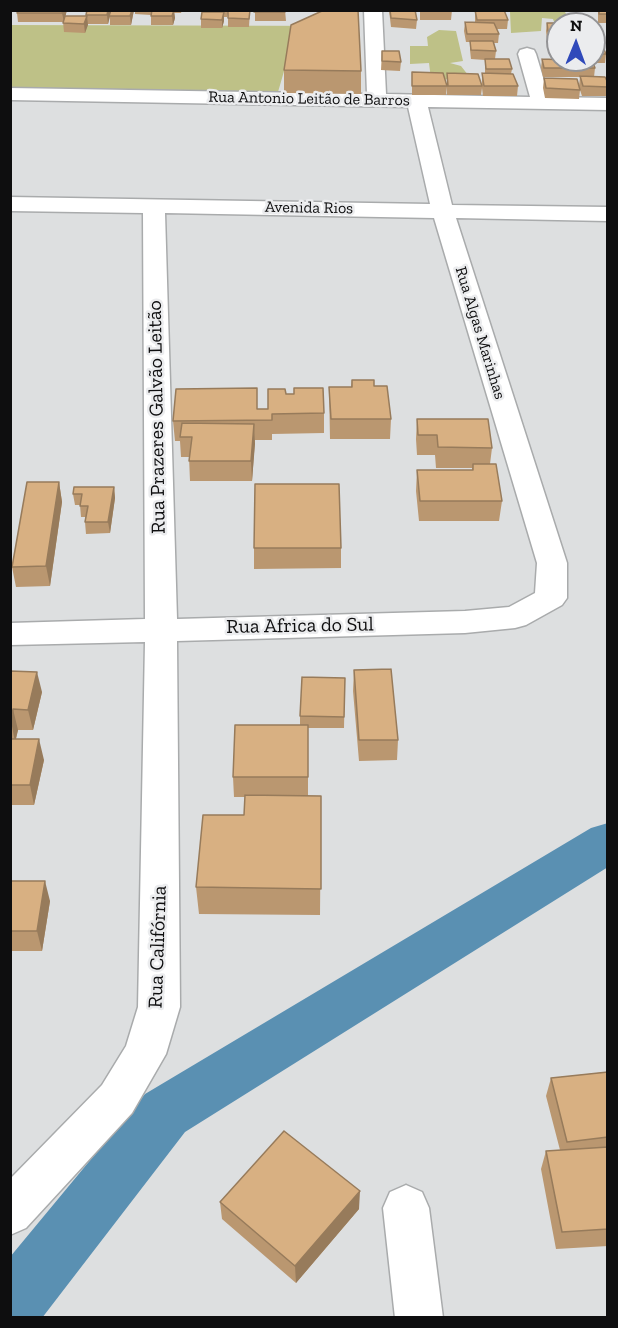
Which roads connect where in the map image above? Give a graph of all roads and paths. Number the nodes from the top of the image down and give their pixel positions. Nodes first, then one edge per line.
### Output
1 (374, 10) edge
2 (527, 54) dead end
3 (10, 94) edge
4 (377, 99) junction
5 (416, 100) junction
6 (541, 103) junction
7 (608, 104) edge
8 (10, 204) edge
9 (154, 206) junction
10 (442, 211) junction
11 (608, 214) edge
12 (552, 563) joint
13 (161, 629) junction
14 (10, 634) edge
15 (406, 1209) dead end
16 (10, 1212) edge
17 (419, 1317) edge

1 - 4 street
2 - 6 street
3 - 4 street, Rua Antonio Leitão de Barros
4 - 5 street, Rua Antonio Leitão de Barros
5 - 6 street, Rua Antonio Leitão de Barros
5 - 10 street, Rua Algas Marinhas
6 - 7 street, Rua Antonio Leitão de Barros
8 - 9 street, Avenida Rios
9 - 10 street, Avenida Rios
9 - 13 street, Rua Prazeres Galvão Leitão
10 - 11 street, Avenida Rios
10 - 12 street, Rua Algas Marinhas
12 - 13 street, Rua Africa do Sul
13 - 14 street, Rua Africa do Sul
13 - 16 street, Rua Califórnia
15 - 17 street

